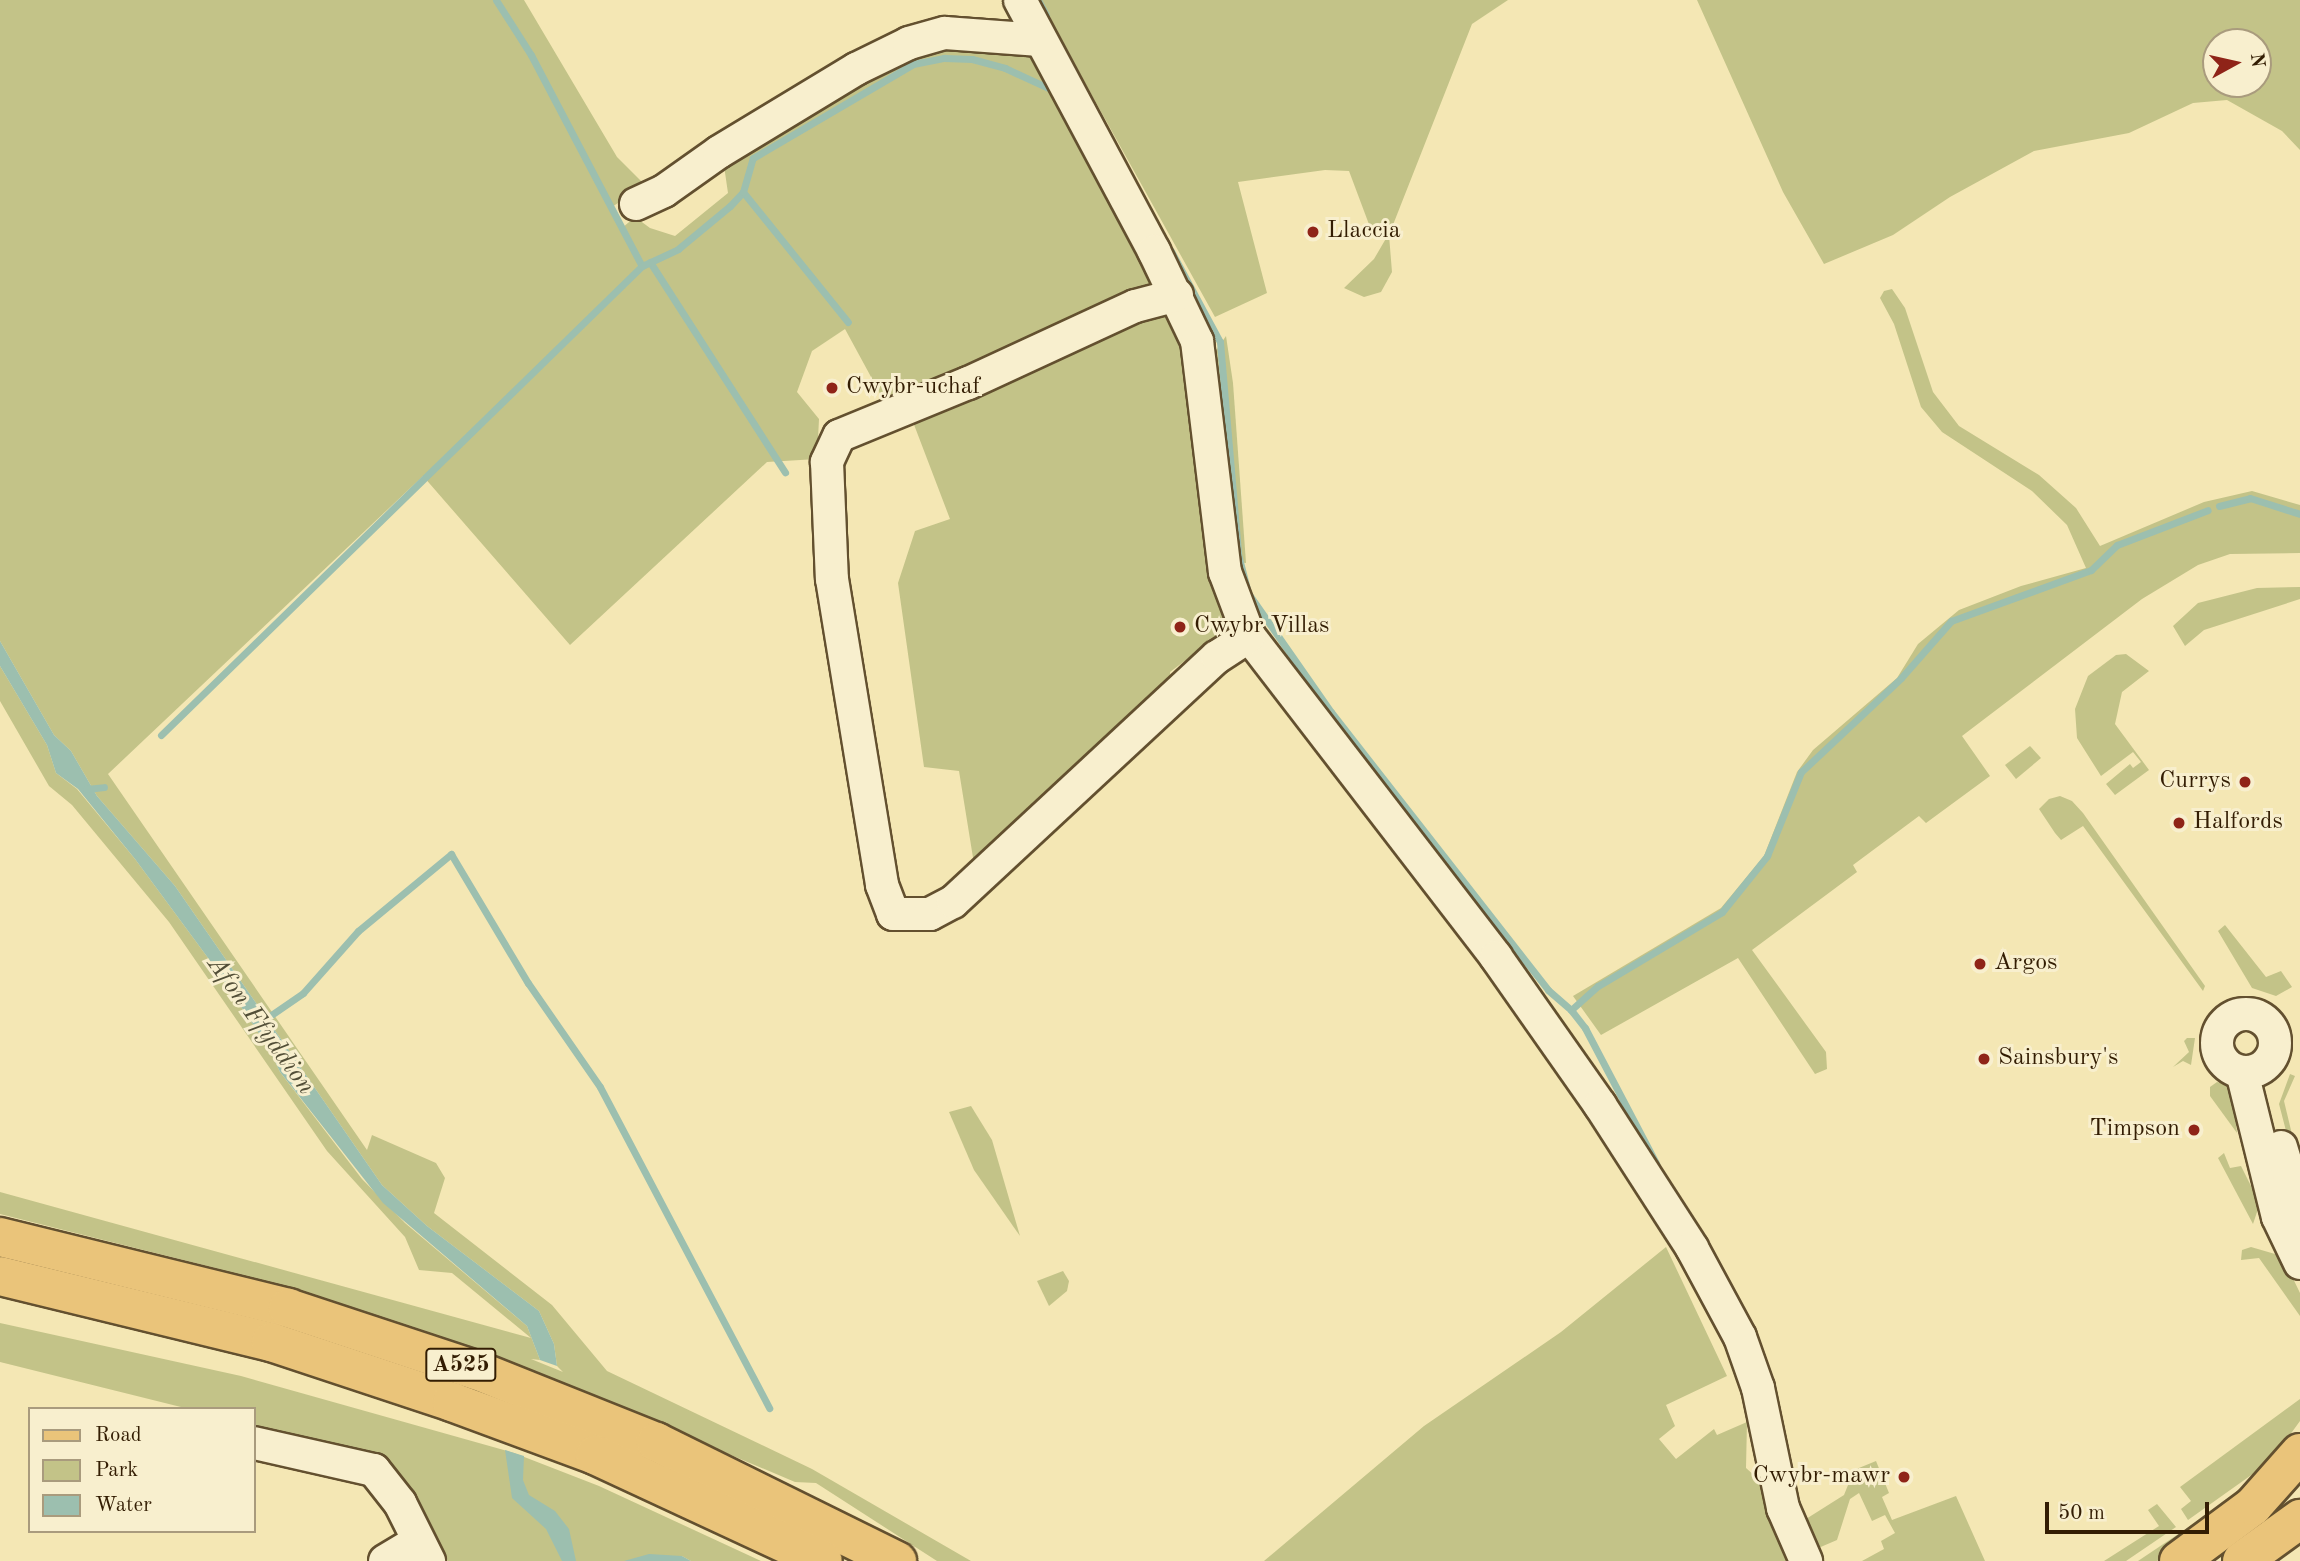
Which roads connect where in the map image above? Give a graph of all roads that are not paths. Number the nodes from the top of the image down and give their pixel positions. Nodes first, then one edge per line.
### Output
1 (1020, 0) edge
2 (1040, 40) junction
3 (636, 204) dead end
4 (1177, 295) junction
5 (1249, 636) junction
6 (2300, 1210) edge
7 (0, 1237) edge
8 (2300, 1264) edge
9 (0, 1276) edge
10 (256, 1443) edge
11 (2300, 1453) edge
12 (2300, 1519) edge
13 (423, 1551) edge
14 (385, 1561) edge
15 (824, 1561) edge
16 (897, 1561) edge
17 (1806, 1561) edge
18 (2179, 1561) edge
19 (2242, 1561) edge

1 - 2 street
2 - 3 street
2 - 4 street
4 - 5 street
4 - 5 street
5 - 17 street
6 - 8 street
7 - 16 main road, A525
9 - 15 main road, A525
10 - 13 street
11 - 18 main road
12 - 19 main road
13 - 14 street

